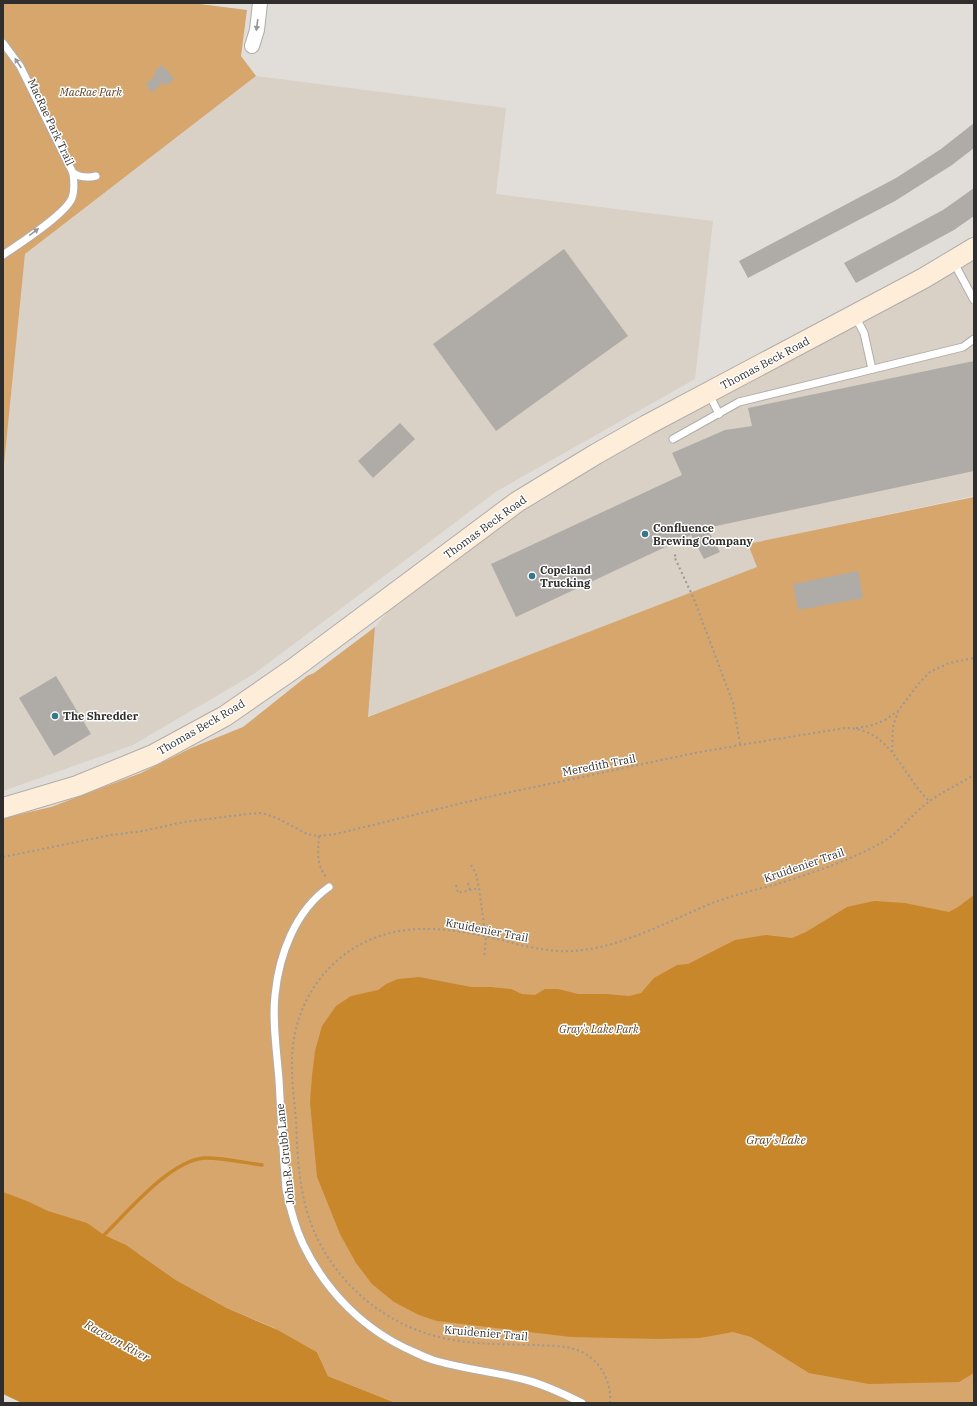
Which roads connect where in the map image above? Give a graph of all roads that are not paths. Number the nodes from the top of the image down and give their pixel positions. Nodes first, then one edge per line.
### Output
1 (260, 3) edge
2 (3, 43) edge
3 (252, 46) dead end
4 (73, 173) junction
5 (96, 176) dead end
6 (974, 248) edge
7 (3, 255) edge
8 (953, 260) junction
9 (974, 300) edge
10 (855, 315) junction
11 (974, 339) edge
12 (872, 369) junction
13 (708, 393) junction
14 (719, 414) junction
15 (673, 439) dead end
16 (3, 808) edge
17 (329, 887) road end
18 (582, 1403) edge

1 -> 3 street
4 -> 2 lane
4 - 5 lane
7 -> 4 lane
6 - 8 main road, Thomas Beck Road
8 - 9 lane
8 - 10 main road, Thomas Beck Road
10 - 12 lane
10 - 13 main road, Thomas Beck Road
11 - 12 lane
12 - 14 lane
13 - 14 lane
13 - 16 main road, Thomas Beck Road
14 - 15 lane
17 - 18 lane, John R. Grubb Lane

